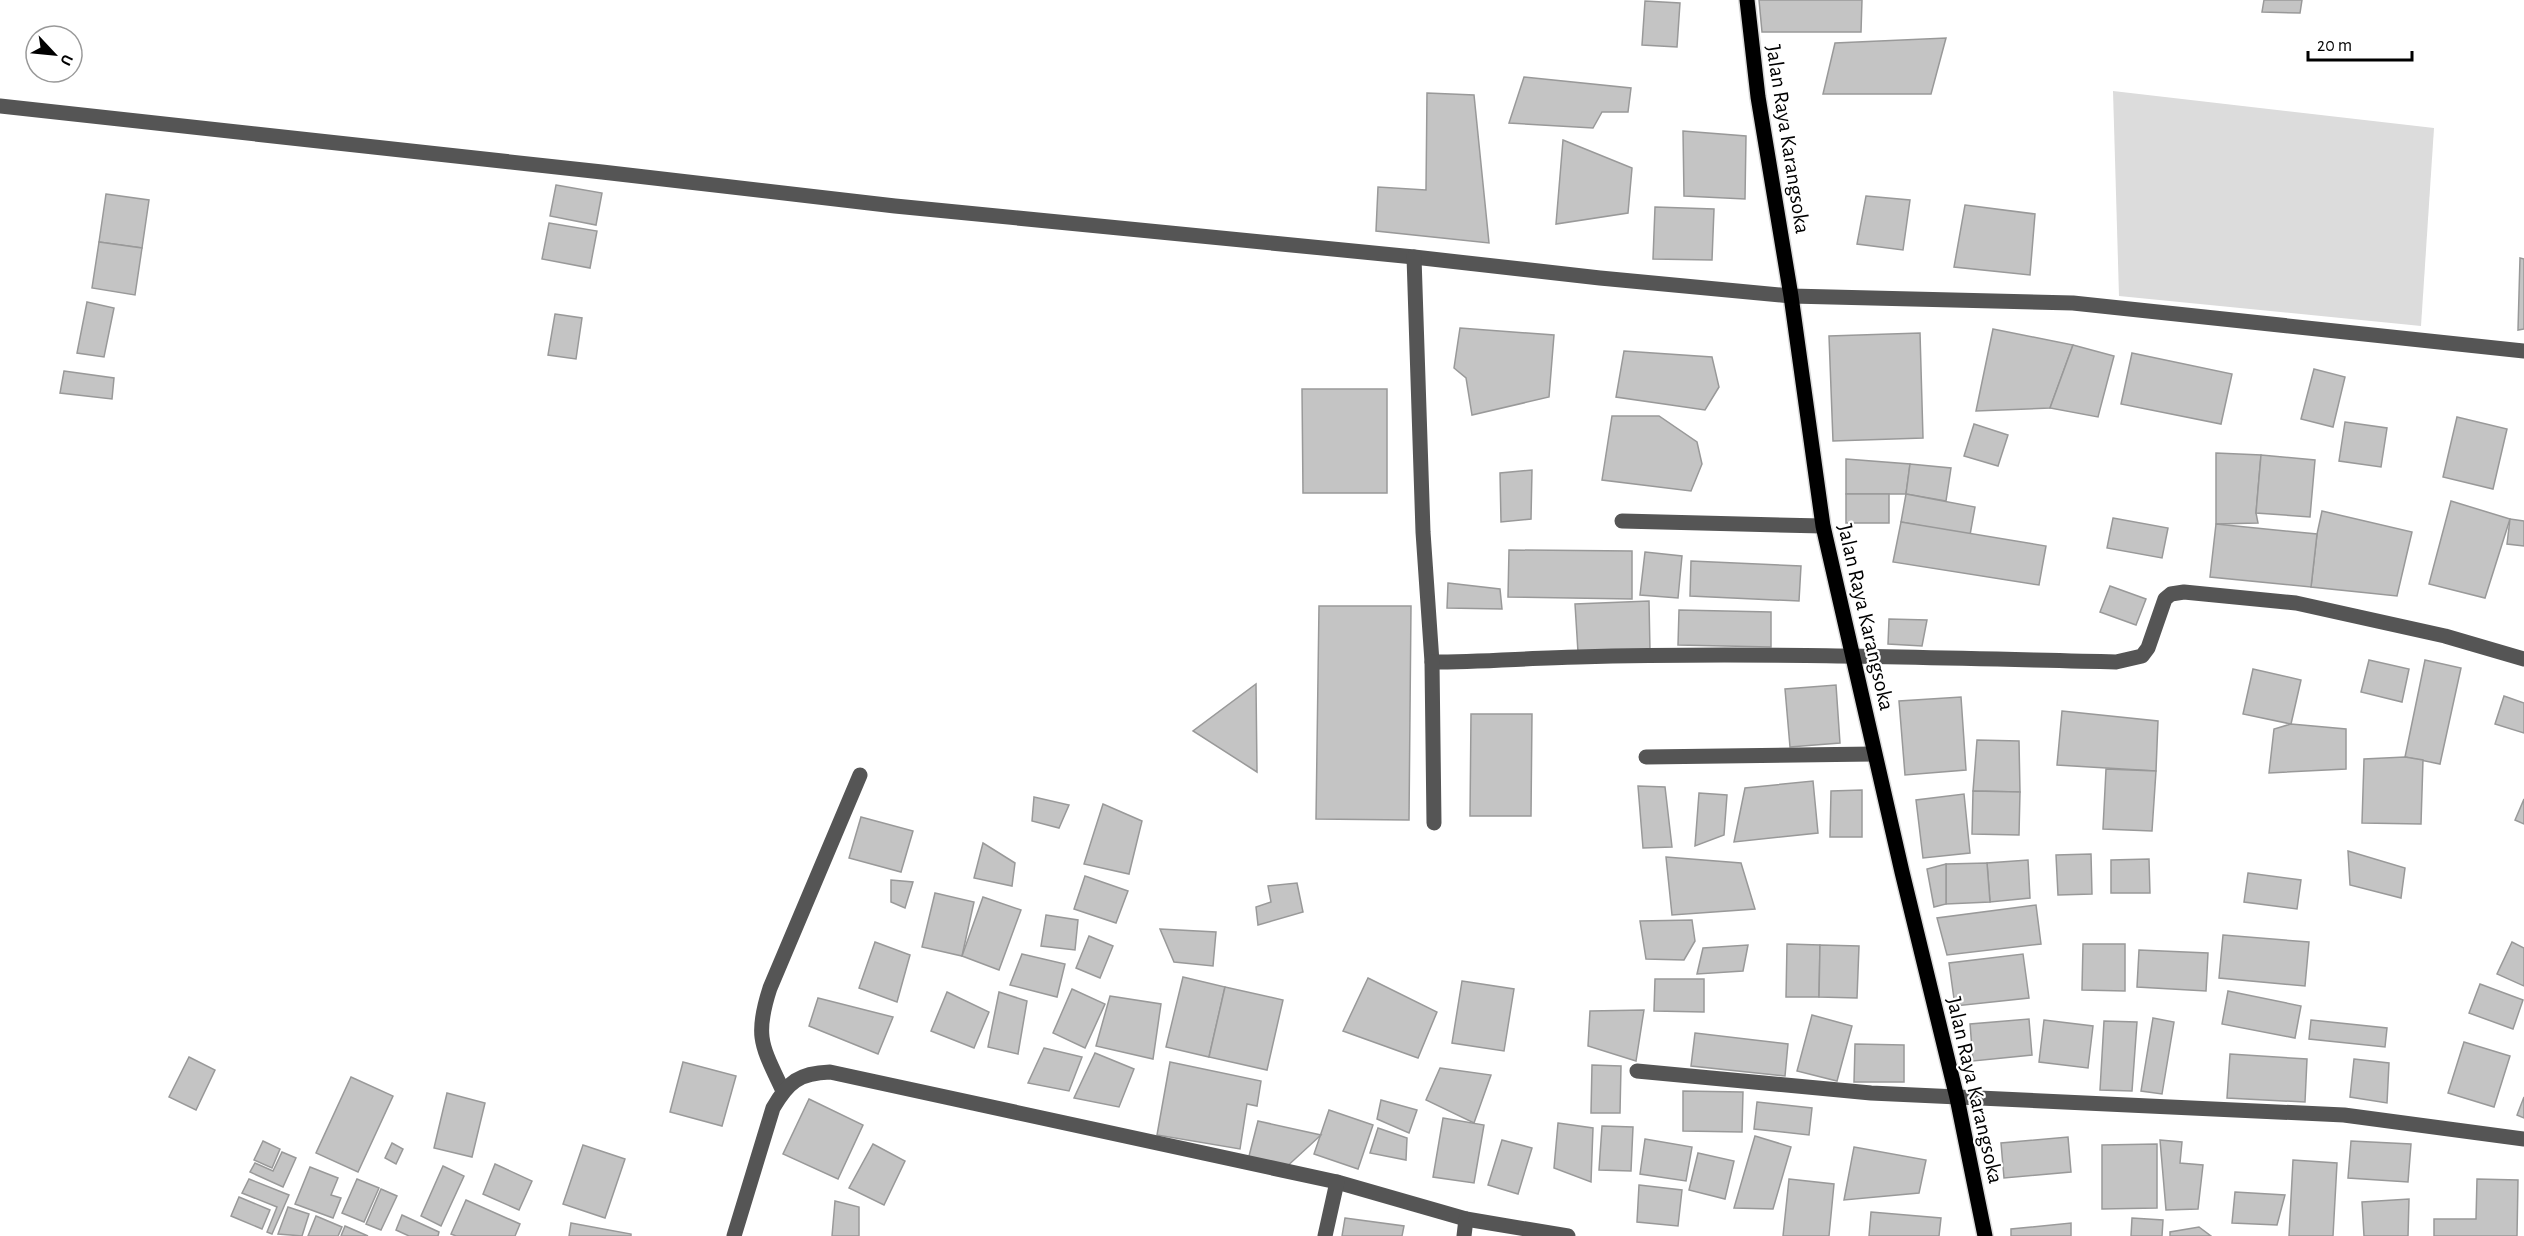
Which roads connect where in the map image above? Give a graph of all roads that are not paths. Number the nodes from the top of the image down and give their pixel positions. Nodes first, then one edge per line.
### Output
1 (1747, 0) edge
2 (0, 106) edge
3 (1414, 256) junction
4 (1791, 296) junction
5 (2524, 351) edge
6 (1622, 521) dead end
7 (1823, 526) junction
8 (1852, 656) junction
9 (2524, 659) edge
10 (1432, 662) junction
11 (1874, 754) junction
12 (1646, 757) dead end
13 (860, 775) dead end
14 (1434, 823) dead end
15 (1637, 1071) dead end
16 (783, 1091) junction
17 (1957, 1098) junction
18 (2524, 1139) edge
19 (1337, 1182) junction
20 (1466, 1219) junction
21 (734, 1236) edge
22 (1325, 1236) edge
23 (1464, 1236) edge
24 (1568, 1236) edge
25 (1985, 1236) edge

1 - 4 main road, Jalan Raya Karangsoka
2 - 3 street
3 - 4 street
3 - 10 street
4 - 5 street
4 - 7 main road, Jalan Raya Karangsoka
6 - 7 street
7 - 8 main road, Jalan Raya Karangsoka
8 - 9 street
8 - 10 street
8 - 11 main road, Jalan Raya Karangsoka
10 - 14 street
11 - 12 street
11 - 17 main road, Jalan Raya Karangsoka
13 - 16 street
15 - 17 street
16 - 19 street
16 - 21 street
17 - 18 street
17 - 25 main road, Jalan Raya Karangsoka
19 - 20 street
19 - 22 street
20 - 23 street
20 - 24 street

